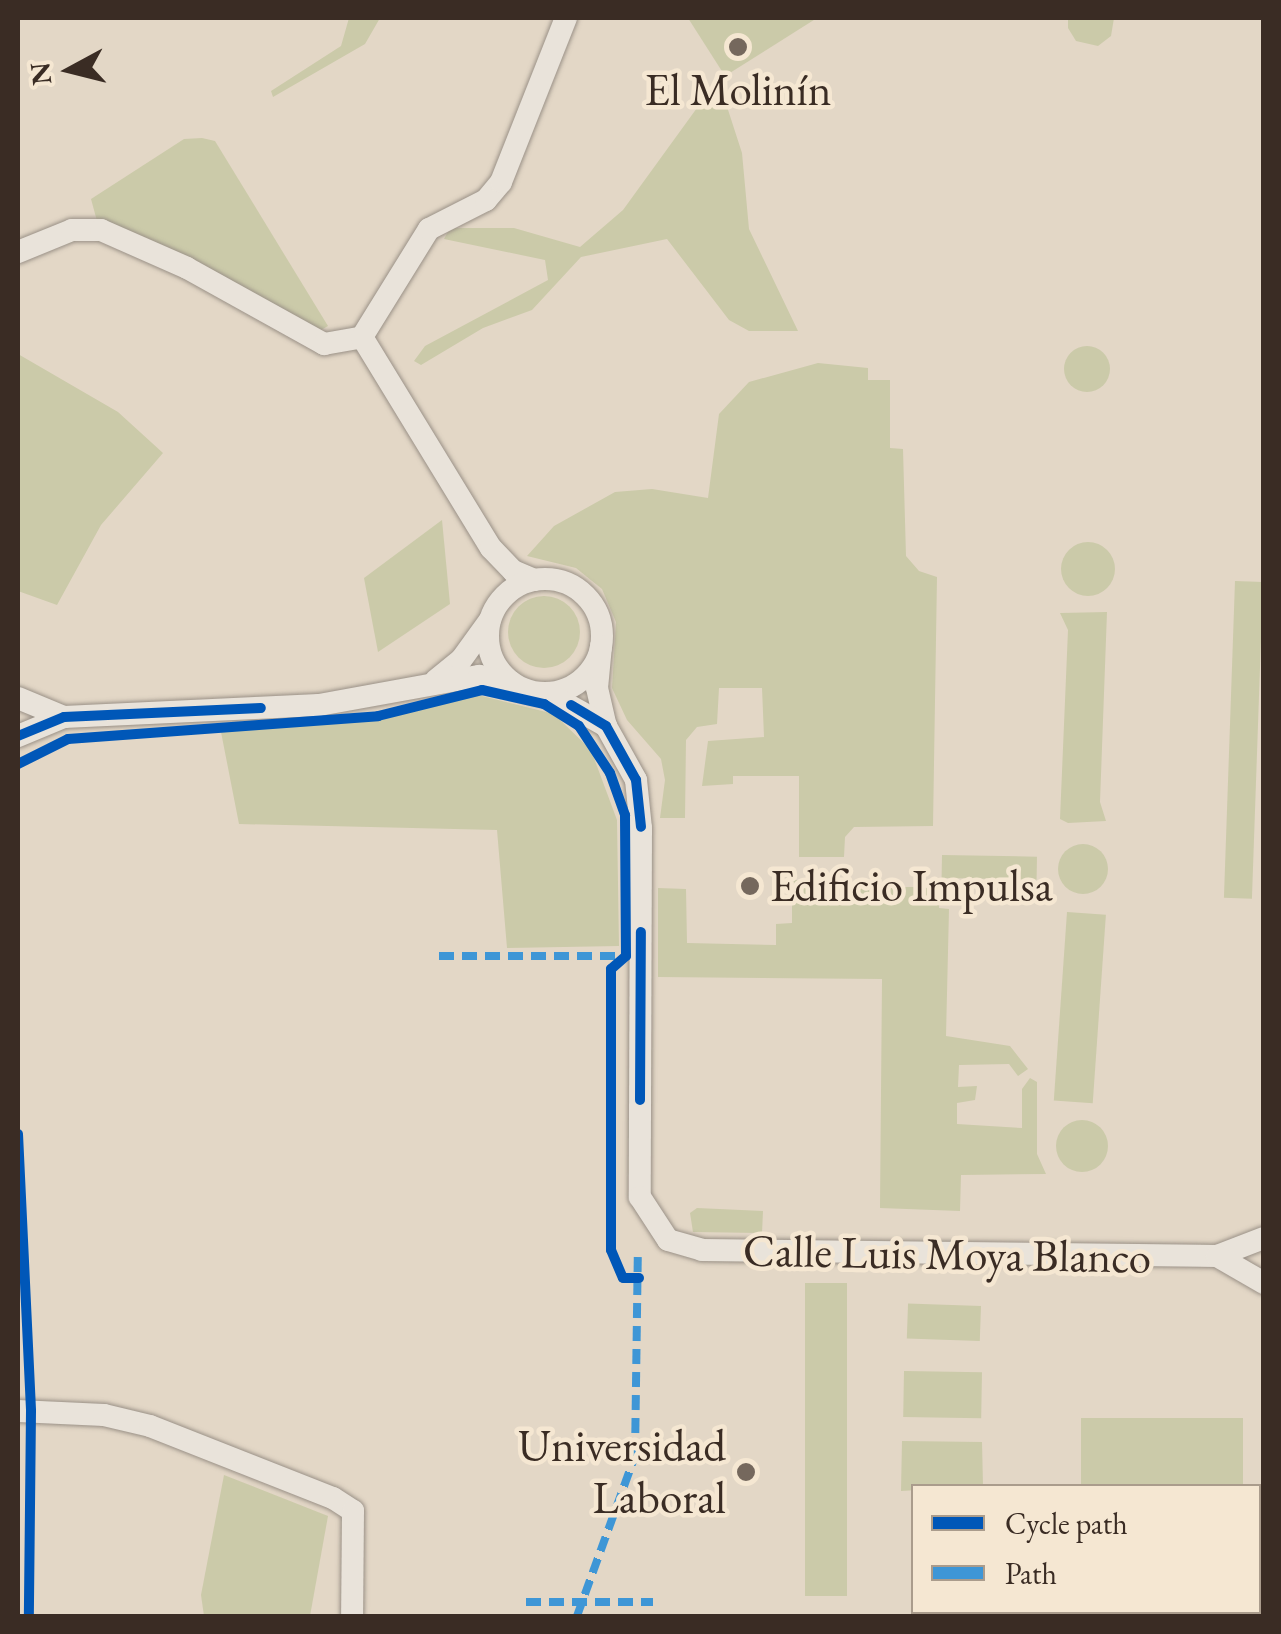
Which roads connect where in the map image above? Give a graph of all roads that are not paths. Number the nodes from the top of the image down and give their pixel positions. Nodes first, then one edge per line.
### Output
1 (566, 18) edge
2 (18, 252) edge
3 (362, 337) junction
4 (491, 548) junction
5 (534, 580) junction
6 (494, 611) junction
7 (601, 646) junction
8 (433, 682) junction
9 (511, 682) junction
10 (547, 693) junction
11 (18, 698) edge
12 (64, 717) junction
13 (606, 726) junction
14 (18, 736) edge
15 (1264, 1238) edge
16 (1216, 1256) junction
17 (1264, 1283) edge
18 (18, 1411) edge
19 (352, 1616) edge

1 - 3 street
2 - 3 street
3 - 4 street
4 - 5 street
4 - 6 street
5 - 6 street
5 - 7 street
6 - 8 street
6 - 9 street
7 - 10 street
7 - 13 street
8 - 9 street
8 - 12 street
9 - 10 street
10 - 13 street
11 - 12 street
12 - 14 street
13 - 16 street, Calle Luis Moya Blanco
15 - 16 street, Calle Luis Moya Blanco
16 - 17 street, Calle Luis Moya Blanco
18 - 19 street

